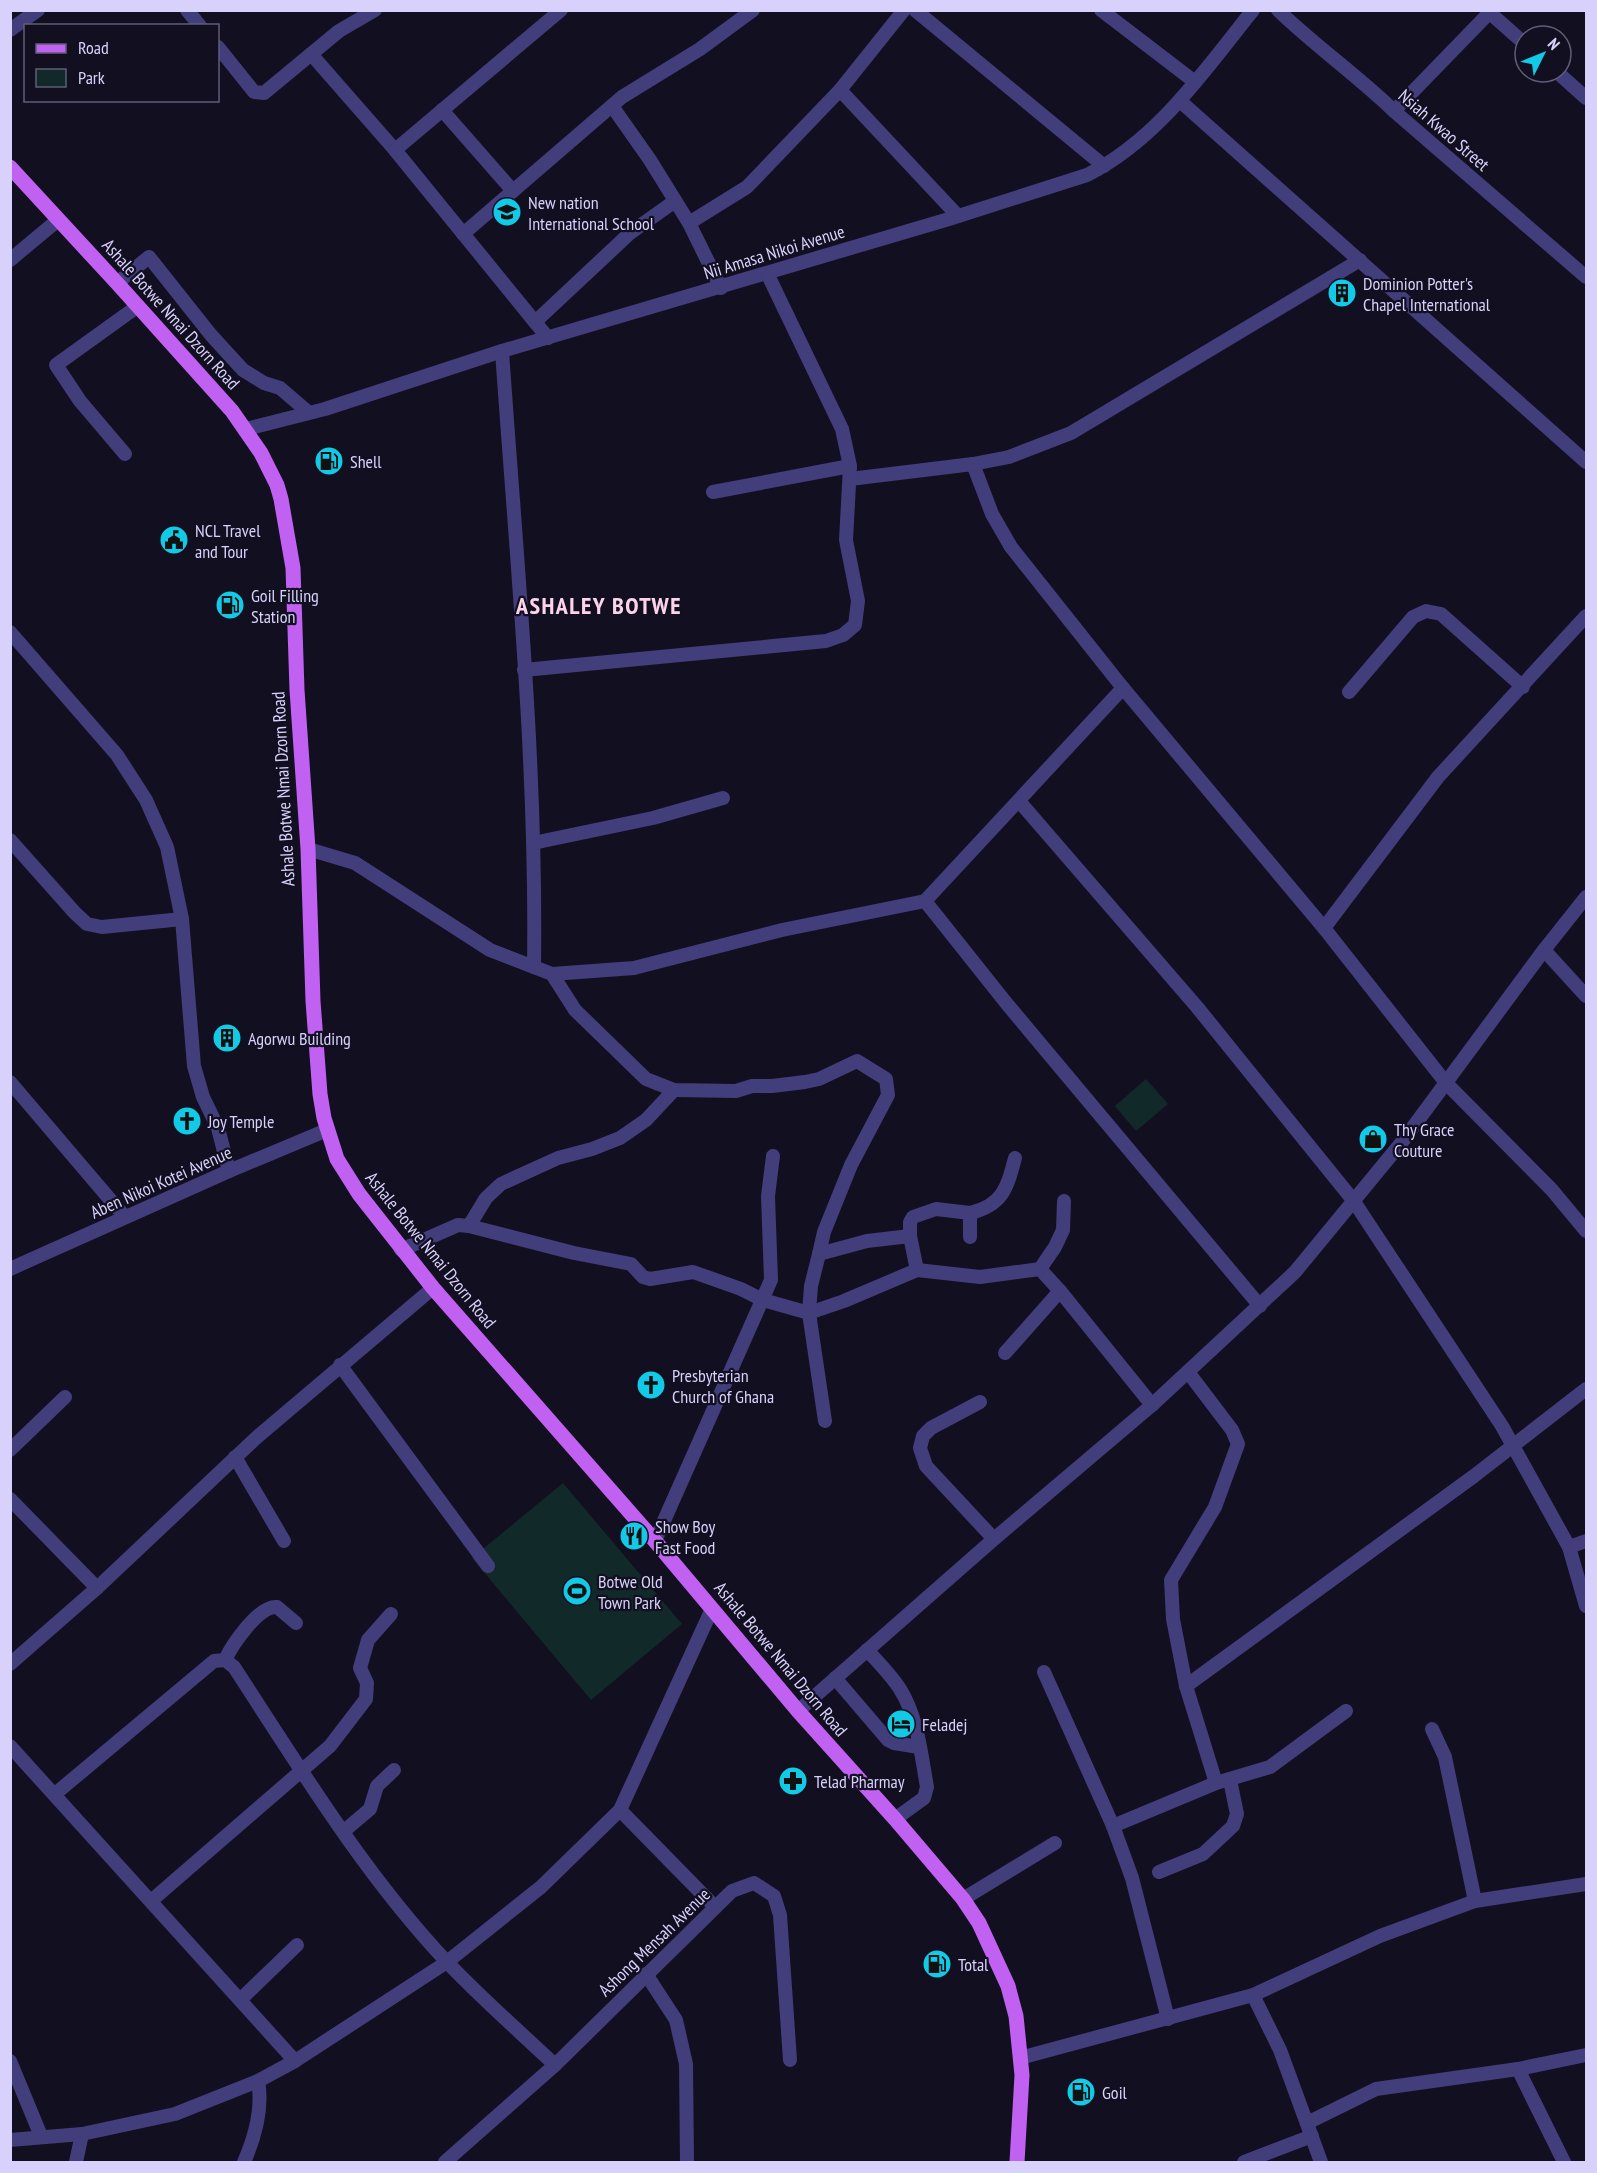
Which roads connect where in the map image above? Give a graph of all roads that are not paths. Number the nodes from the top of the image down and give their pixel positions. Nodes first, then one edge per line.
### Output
1 (38, 10) edge
2 (187, 10) edge
3 (375, 10) edge
4 (561, 10) edge
5 (753, 10) edge
6 (904, 10) edge
7 (915, 10) edge
8 (1101, 10) edge
9 (1253, 10) edge
10 (1278, 10) edge
11 (1491, 12) edge
12 (198, 24) edge
13 (10, 30) edge
14 (1513, 33) edge
15 (219, 48) edge
16 (311, 54) junction
17 (1195, 82) junction
18 (1571, 84) edge
19 (840, 90) junction
20 (1587, 98) edge
21 (1180, 101) junction
22 (612, 106) junction
23 (442, 110) junction
24 (1394, 111) junction
25 (395, 150) junction
26 (1104, 166) junction
27 (10, 167) edge
28 (513, 191) junction
29 (675, 201) junction
30 (958, 216) junction
31 (58, 220) junction
32 (689, 223) junction
33 (463, 234) junction
34 (10, 260) edge
35 (1360, 260) junction
36 (767, 273) junction
37 (1587, 277) edge
38 (117, 283) junction
39 (721, 288) junction
40 (138, 306) junction
41 (535, 322) junction
42 (548, 338) junction
43 (502, 351) junction
44 (308, 412) junction
45 (246, 429) junction
46 (125, 454) dead end
47 (1587, 462) edge
48 (973, 464) junction
49 (850, 472) junction
50 (713, 492) dead end
51 (1587, 616) edge
52 (10, 632) edge
53 (524, 670) junction
54 (1523, 687) junction
55 (1123, 688) junction
56 (1349, 692) dead end
57 (723, 798) dead end
58 (1019, 801) junction
59 (10, 840) edge
60 (533, 843) junction
61 (308, 849) junction
62 (1587, 897) edge
63 (925, 901) junction
64 (182, 920) junction
65 (1324, 928) junction
66 (1544, 950) junction
67 (534, 966) junction
68 (552, 974) junction
69 (1587, 996) edge
70 (10, 1082) edge
71 (1446, 1083) junction
72 (674, 1090) junction
73 (327, 1130) junction
74 (773, 1156) dead end
75 (1015, 1158) dead end
76 (229, 1171) junction
77 (1353, 1200) junction
78 (1064, 1202) dead end
79 (970, 1213) junction
80 (124, 1217) junction
81 (469, 1226) junction
82 (1587, 1231) edge
83 (910, 1236) junction
84 (970, 1237) dead end
85 (401, 1250) junction
86 (819, 1254) junction
87 (10, 1269) edge
88 (1040, 1269) junction
89 (917, 1270) junction
90 (433, 1288) junction
91 (1060, 1291) junction
92 (763, 1300) junction
93 (1260, 1306) junction
94 (809, 1313) junction
95 (1005, 1353) dead end
96 (340, 1365) junction
97 (1188, 1372) junction
98 (1587, 1389) edge
99 (65, 1396) dead end
100 (980, 1402) dead end
101 (1152, 1405) junction
102 (825, 1421) dead end
103 (1512, 1444) junction
104 (10, 1450) edge
105 (235, 1457) junction
106 (10, 1499) edge
107 (994, 1539) junction
108 (284, 1541) dead end
109 (655, 1541) junction
110 (1587, 1541) edge
111 (1569, 1547) junction
112 (488, 1566) dead end
113 (97, 1588) junction
114 (1587, 1606) edge
115 (712, 1609) junction
116 (391, 1614) dead end
117 (296, 1623) dead end
118 (867, 1650) junction
119 (225, 1660) junction
120 (10, 1664) edge
121 (1044, 1672) dead end
122 (836, 1678) junction
123 (1186, 1686) junction
124 (798, 1711) junction
125 (1346, 1711) dead end
126 (1432, 1730) dead end
127 (10, 1746) edge
128 (919, 1747) junction
129 (394, 1770) dead end
130 (302, 1771) junction
131 (1223, 1782) junction
132 (55, 1794) junction
133 (620, 1810) junction
134 (895, 1819) junction
135 (1113, 1826) junction
136 (344, 1831) junction
137 (1056, 1843) dead end
138 (1159, 1872) dead end
139 (1587, 1884) edge
140 (963, 1899) junction
141 (151, 1901) junction
142 (1475, 1901) junction
143 (715, 1907) junction
144 (297, 1945) dead end
145 (447, 1962) junction
146 (646, 1974) junction
147 (1253, 1995) junction
148 (240, 2000) junction
149 (1168, 2019) junction
150 (1587, 2055) edge
151 (1020, 2058) junction
152 (790, 2060) dead end
153 (10, 2061) edge
154 (295, 2061) junction
155 (555, 2065) junction
156 (1518, 2070) junction
157 (258, 2081) junction
158 (1309, 2130) junction
159 (82, 2134) junction
160 (41, 2136) junction
161 (10, 2139) edge
162 (76, 2163) edge
163 (244, 2163) edge
164 (445, 2163) edge
165 (687, 2163) edge
166 (1017, 2163) edge
167 (1244, 2163) edge
168 (1321, 2163) edge
169 (1564, 2163) edge

1 - 13 street
2 - 12 street
3 - 16 street
4 - 23 street
5 - 22 street
6 - 19 street
7 - 26 street
8 - 17 street
9 - 17 street, Nii Amasa Nikoi Avenue
10 - 24 street, Nsiah Kwao Street
11 - 14 street
11 - 24 street
15 - 16 street
16 - 25 street
17 - 21 street, Nii Amasa Nikoi Avenue
18 - 20 street
19 - 30 street
19 - 32 street
21 - 26 street, Nii Amasa Nikoi Avenue
21 - 35 street
22 - 28 street
22 - 29 street
23 - 25 street
23 - 28 street
24 - 37 street, Nsiah Kwao Street
25 - 33 street
26 - 30 street, Nii Amasa Nikoi Avenue
27 - 31 main road, Ashale Botwe Nmai Dzorn Road
28 - 33 street
29 - 32 street
29 - 41 street
30 - 36 street, Nii Amasa Nikoi Avenue
31 - 34 street
31 - 38 main road, Ashale Botwe Nmai Dzorn Road
32 - 39 street
33 - 41 street
35 - 47 street
35 - 48 street
36 - 39 street, Nii Amasa Nikoi Avenue
36 - 49 street
38 - 40 main road, Ashale Botwe Nmai Dzorn Road
38 - 44 street
39 - 42 street, Nii Amasa Nikoi Avenue
40 - 45 main road, Ashale Botwe Nmai Dzorn Road
40 - 46 street
41 - 42 street
42 - 43 street, Nii Amasa Nikoi Avenue
43 - 44 street, Nii Amasa Nikoi Avenue
43 - 53 street
44 - 45 street, Nii Amasa Nikoi Avenue
45 - 61 main road, Ashale Botwe Nmai Dzorn Road
48 - 49 street
48 - 55 street
49 - 50 street
49 - 53 street
51 - 54 street
52 - 64 street
53 - 60 street
54 - 56 street
54 - 65 street
55 - 58 street
55 - 65 street
57 - 60 street
58 - 63 street
58 - 77 street
59 - 64 street
60 - 67 street
61 - 67 street
61 - 73 main road, Ashale Botwe Nmai Dzorn Road
62 - 66 street
63 - 68 street
63 - 93 street
64 - 76 street
65 - 71 street
66 - 69 street
66 - 71 street
67 - 68 street
68 - 72 street
70 - 80 street
71 - 77 street
71 - 82 street
72 - 81 street
72 - 86 street
73 - 76 street, Aben Nikoi Kotei Avenue
73 - 85 main road, Ashale Botwe Nmai Dzorn Road
74 - 92 street
75 - 79 street
76 - 80 street, Aben Nikoi Kotei Avenue
77 - 93 street
77 - 103 street
78 - 88 street
79 - 83 street
79 - 84 street
80 - 87 street, Aben Nikoi Kotei Avenue
81 - 85 street
81 - 92 street
83 - 86 street
83 - 89 street
85 - 90 main road, Ashale Botwe Nmai Dzorn Road
86 - 94 street
88 - 89 street
88 - 91 street
89 - 94 street
90 - 96 street
90 - 109 main road, Ashale Botwe Nmai Dzorn Road
91 - 95 street
91 - 101 street
92 - 94 street
92 - 109 street
93 - 97 street
94 - 102 street
96 - 105 street
96 - 112 street
97 - 101 street
97 - 123 street
98 - 103 street
99 - 104 street
100 - 107 street
101 - 107 street
103 - 111 street
103 - 123 street
105 - 108 street
105 - 113 street
106 - 113 street
107 - 118 street
109 - 115 main road, Ashale Botwe Nmai Dzorn Road
110 - 111 street
111 - 114 street
113 - 120 street
115 - 124 main road, Ashale Botwe Nmai Dzorn Road
115 - 133 street
116 - 130 street
117 - 119 street
118 - 122 street
118 - 128 street
119 - 130 street
119 - 132 street
121 - 135 street
122 - 124 street
122 - 128 street
123 - 131 street
124 - 134 main road, Ashale Botwe Nmai Dzorn Road
125 - 131 street
126 - 142 street
127 - 132 street
128 - 134 street
129 - 136 street
130 - 136 street
130 - 141 street
131 - 135 street
131 - 138 street
132 - 141 street
133 - 143 street
133 - 145 street
134 - 140 main road, Ashale Botwe Nmai Dzorn Road
135 - 149 street
136 - 145 street
137 - 140 street
139 - 142 street
140 - 151 main road, Ashale Botwe Nmai Dzorn Road
141 - 148 street
142 - 147 street
143 - 146 street, Ashong Mensah Avenue
143 - 152 street, Ashong Mensah Avenue
144 - 148 street
145 - 154 street
145 - 155 street
146 - 155 street, Ashong Mensah Avenue
146 - 165 street
147 - 149 street
147 - 158 street
148 - 154 street
149 - 151 street
150 - 156 street
151 - 166 main road, Ashale Botwe Nmai Dzorn Road
153 - 160 street
154 - 157 street
155 - 164 street, Ashong Mensah Avenue
156 - 158 street
156 - 169 street
157 - 159 street
157 - 163 street
158 - 167 street
158 - 168 street
159 - 160 street
159 - 162 street
160 - 161 street

